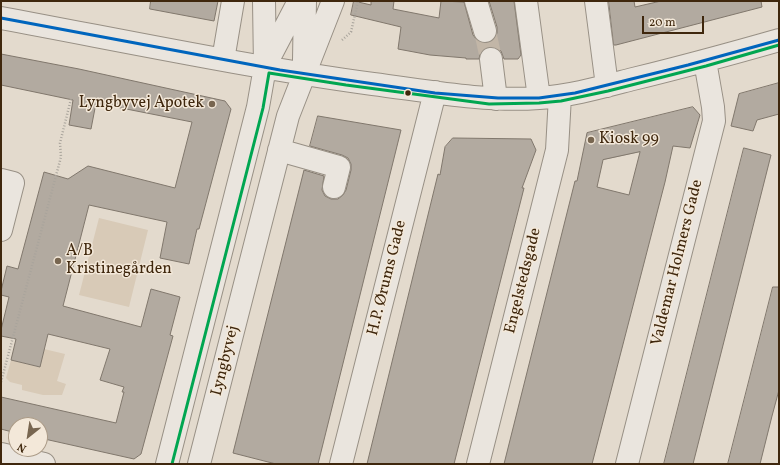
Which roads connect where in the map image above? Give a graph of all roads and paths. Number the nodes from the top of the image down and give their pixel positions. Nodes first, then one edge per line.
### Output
1 (233, 1) edge
2 (264, 1) edge
3 (298, 1) edge
4 (305, 1) edge
5 (332, 1) edge
6 (476, 1) edge
7 (526, 1) edge
8 (596, 1) edge
9 (1, 18) edge
10 (485, 31) tunnel mouth
11 (779, 40) edge
12 (491, 59) tunnel mouth
13 (223, 60) junction
14 (706, 61) junction
15 (265, 67) junction
16 (304, 73) junction
17 (607, 86) junction
18 (435, 92) junction
19 (549, 97) junction
20 (71, 99) dead end
21 (496, 99) junction
22 (279, 150) junction
23 (1, 180) edge
24 (334, 187) dead end
25 (1, 230) edge
26 (1, 382) edge
27 (1, 454) edge
28 (44, 464) edge
29 (167, 464) edge
30 (199, 464) edge
31 (341, 464) edge
32 (478, 464) edge
33 (627, 464) edge

1 - 13 street
2 - 15 street, Lyngbyvej
3 - 15 street, Lyngbyvej
4 - 16 street, Lyngbyvej
5 - 16 street, Lyngbyvej
6 - 10 street
7 - 19 street, Engelstedsgade
8 - 17 street
9 - 13 street
11 - 14 street
12 - 21 street
13 - 15 street
14 - 17 street
14 - 33 street, Valdemar Holmers Gade
15 - 16 street
15 - 29 street, Lyngbyvej
16 - 18 street
16 - 22 street, Lyngbyvej
17 - 19 street
18 - 21 street
18 - 31 street, H.P. Ørums Gade
19 - 21 street
19 - 32 street, Engelstedsgade
20 - 26 path
22 - 24 street
22 - 30 street, Lyngbyvej
23 - 25 street
27 - 28 street

